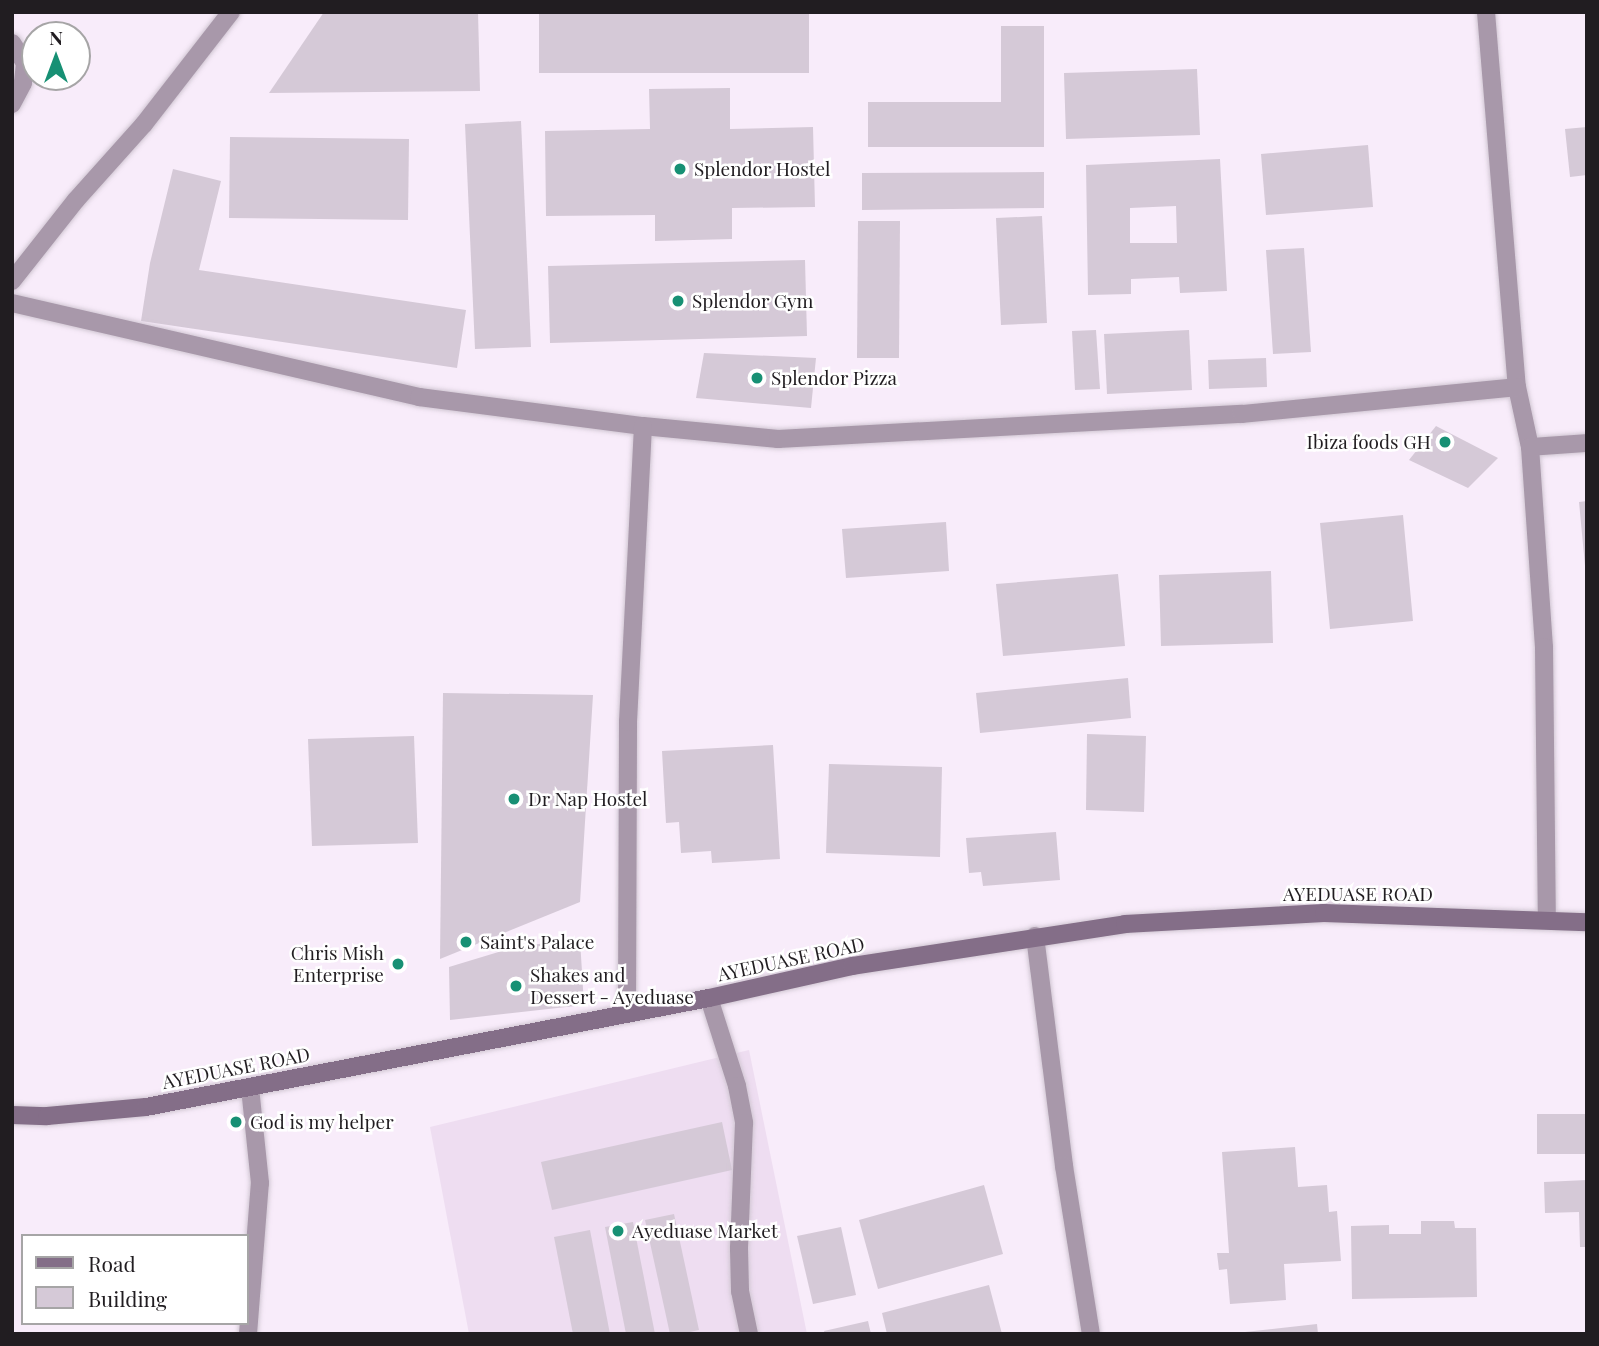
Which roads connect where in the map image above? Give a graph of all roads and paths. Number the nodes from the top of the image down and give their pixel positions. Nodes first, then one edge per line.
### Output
1 (231, 12) edge
2 (1486, 12) edge
3 (12, 43) edge
4 (12, 104) edge
5 (12, 281) edge
6 (12, 303) edge
7 (1517, 387) junction
8 (643, 426) junction
9 (1587, 443) edge
10 (1530, 447) junction
11 (1547, 919) junction
12 (1587, 922) edge
13 (1035, 936) junction
14 (709, 998) junction
15 (626, 1012) junction
16 (250, 1087) junction
17 (12, 1115) edge
18 (248, 1334) edge
19 (750, 1334) edge
20 (1091, 1334) edge

1 - 5 street
2 - 7 street
3 - 4 street
6 - 8 street
7 - 8 street
7 - 10 street
8 - 15 street
9 - 10 street
10 - 11 street
11 - 12 street, AYEDUASE ROAD
11 - 13 street, AYEDUASE ROAD
13 - 14 street, AYEDUASE ROAD
13 - 20 street
14 - 15 street, AYEDUASE ROAD
14 - 19 street
15 - 16 street, AYEDUASE ROAD
16 - 17 street, AYEDUASE ROAD
16 - 18 street

